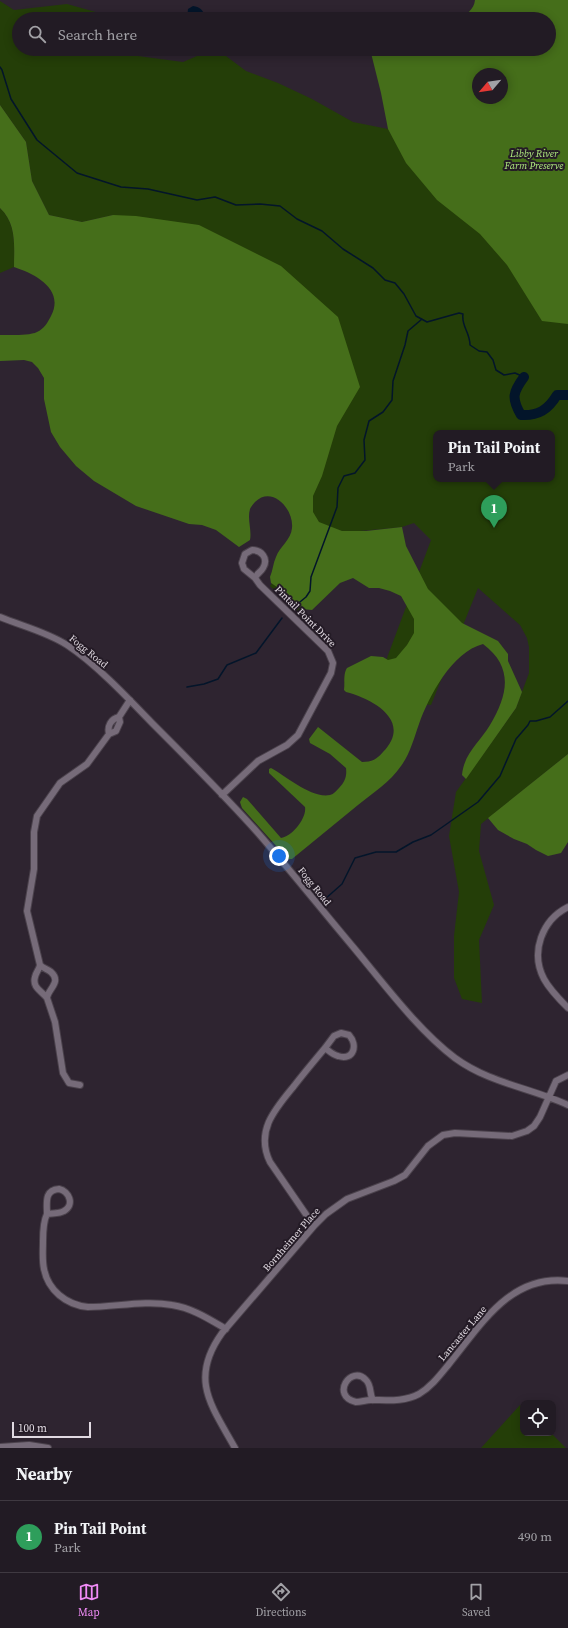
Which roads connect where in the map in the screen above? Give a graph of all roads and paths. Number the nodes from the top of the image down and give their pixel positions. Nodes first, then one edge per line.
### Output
1 (255, 578) junction
2 (0, 617) edge
3 (130, 700) junction
4 (222, 795) junction
5 (568, 907) edge
6 (40, 965) junction
7 (47, 998) junction
8 (568, 1008) edge
9 (325, 1048) junction
10 (568, 1075) edge
11 (80, 1085) dead end
12 (549, 1097) junction
13 (568, 1105) edge
14 (47, 1214) junction
15 (314, 1226) junction
16 (568, 1281) edge
17 (226, 1329) junction
18 (373, 1400) junction
19 (0, 1447) edge
20 (48, 1448) edge
21 (235, 1448) edge

1 - 1 street, Pintail Point Drive
1 - 4 street, Pintail Point Drive
2 - 3 street, Fogg Road
3 - 4 street, Fogg Road
3 - 6 street
4 - 12 street, Fogg Road
5 - 8 street
6 - 7 street
6 - 7 street
7 - 11 street
9 - 9 street
9 - 15 street
10 - 12 street, Bornheimer Place
12 - 13 street, Fogg Road
12 - 15 street, Bornheimer Place
14 - 14 street
14 - 17 street
15 - 17 street, Bornheimer Place
16 - 18 street, Lancaster Lane
17 - 21 street, Bornheimer Place
18 - 18 street, Lancaster Lane
19 - 20 street

